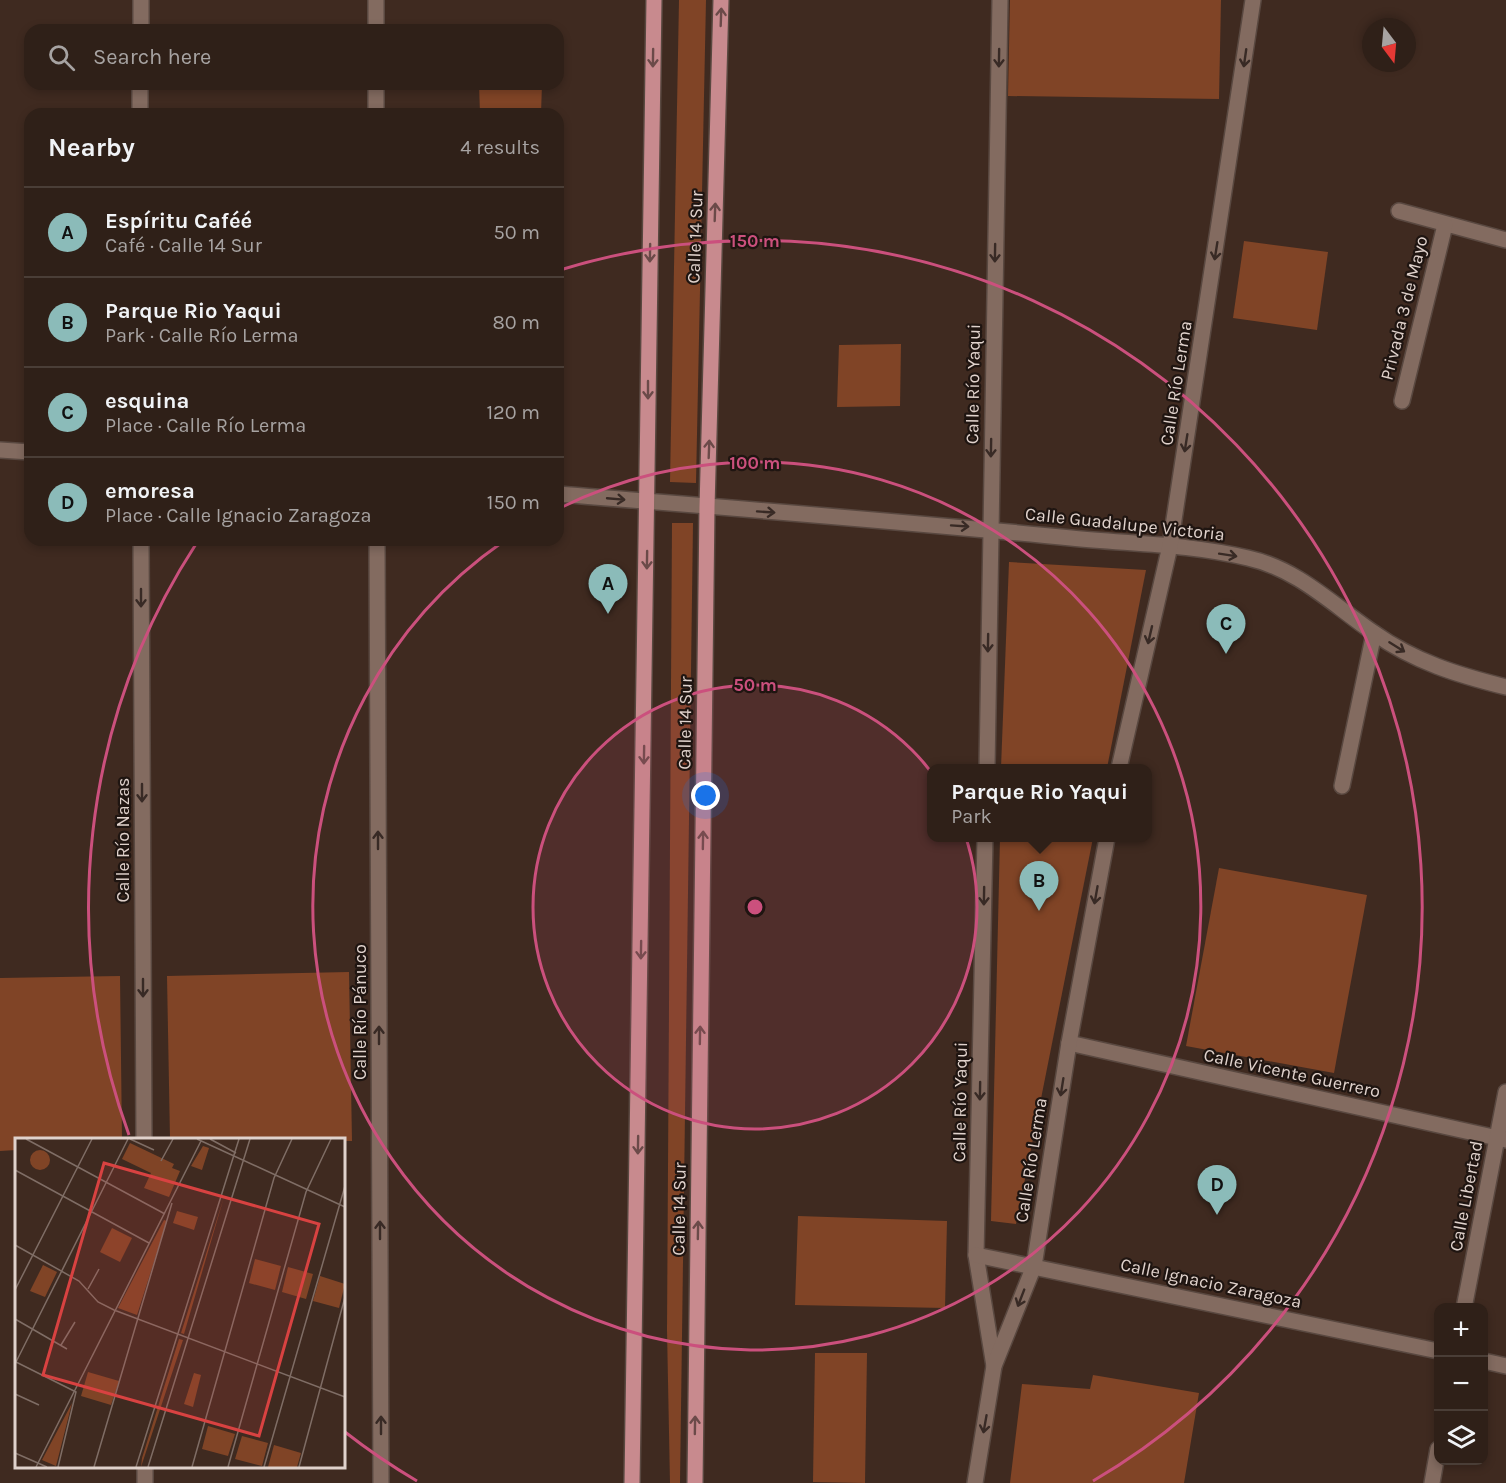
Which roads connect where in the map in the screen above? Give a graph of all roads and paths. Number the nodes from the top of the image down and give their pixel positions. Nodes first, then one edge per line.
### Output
1 (141, 0) edge
2 (376, 0) edge
3 (654, 0) edge
4 (721, 0) edge
5 (1000, 0) edge
6 (1253, 0) edge
7 (141, 24) edge
8 (376, 24) edge
9 (141, 90) edge
10 (376, 90) edge
11 (141, 108) edge
12 (376, 108) edge
13 (1399, 211) dead end
14 (1445, 225) junction
15 (1506, 240) edge
16 (1402, 401) dead end
17 (0, 450) edge
18 (24, 452) edge
19 (564, 494) edge
20 (648, 501) junction
21 (707, 507) junction
22 (989, 528) junction
23 (141, 546) edge
24 (377, 546) edge
25 (1170, 546) junction
26 (1374, 633) junction
27 (1506, 687) edge
28 (987, 764) edge
29 (1120, 764) edge
30 (1342, 786) dead end
31 (985, 842) edge
32 (1106, 842) edge
33 (1069, 1043) junction
34 (1506, 1092) edge
35 (144, 1138) edge
36 (1501, 1139) edge
37 (976, 1255) junction
38 (1034, 1266) junction
39 (1465, 1303) edge
40 (1434, 1350) edge
41 (1488, 1362) edge
42 (994, 1366) junction
43 (1506, 1366) edge
44 (1435, 1465) edge
45 (381, 1483) edge
46 (632, 1483) edge
47 (695, 1483) edge
48 (975, 1483) edge
49 (1432, 1483) edge

1 - 7 street
2 - 8 street
3 -> 20 main road
21 -> 4 main road, Calle 14 Sur
5 -> 22 street, Calle Río Yaqui
6 -> 25 street, Calle Río Lerma
9 - 11 street
10 - 12 street
13 - 14 street
14 - 15 street
14 - 16 street, Privada 3 de Mayo
17 - 18 street
19 -> 20 street, Calle Guadalupe Victoria
20 - 21 street, Calle Guadalupe Victoria
20 -> 46 main road
21 -> 22 street, Calle Guadalupe Victoria
47 -> 21 main road, Calle 14 Sur
22 - 25 street, Calle Guadalupe Victoria
22 -> 28 street, Calle Río Yaqui
23 -> 35 street, Calle Río Nazas
45 -> 24 street, Calle Río Pánuco
25 -> 26 street, Calle Guadalupe Victoria
25 -> 29 street, Calle Río Lerma
26 -> 27 street, Calle Guadalupe Victoria
26 - 30 street
31 -> 37 street, Calle Río Yaqui
32 -> 33 street, Calle Río Lerma
33 - 36 street, Calle Vicente Guerrero
33 -> 38 street, Calle Río Lerma
34 - 36 street, Calle Libertad
36 - 39 street, Calle Libertad
37 - 38 street, Calle Ignacio Zaragoza
37 - 42 street, Calle Río Yaqui
38 - 40 street, Calle Ignacio Zaragoza
38 -> 42 street, Calle Río Lerma
41 - 43 street
42 -> 48 street, Calle Río Lerma
44 - 49 street

